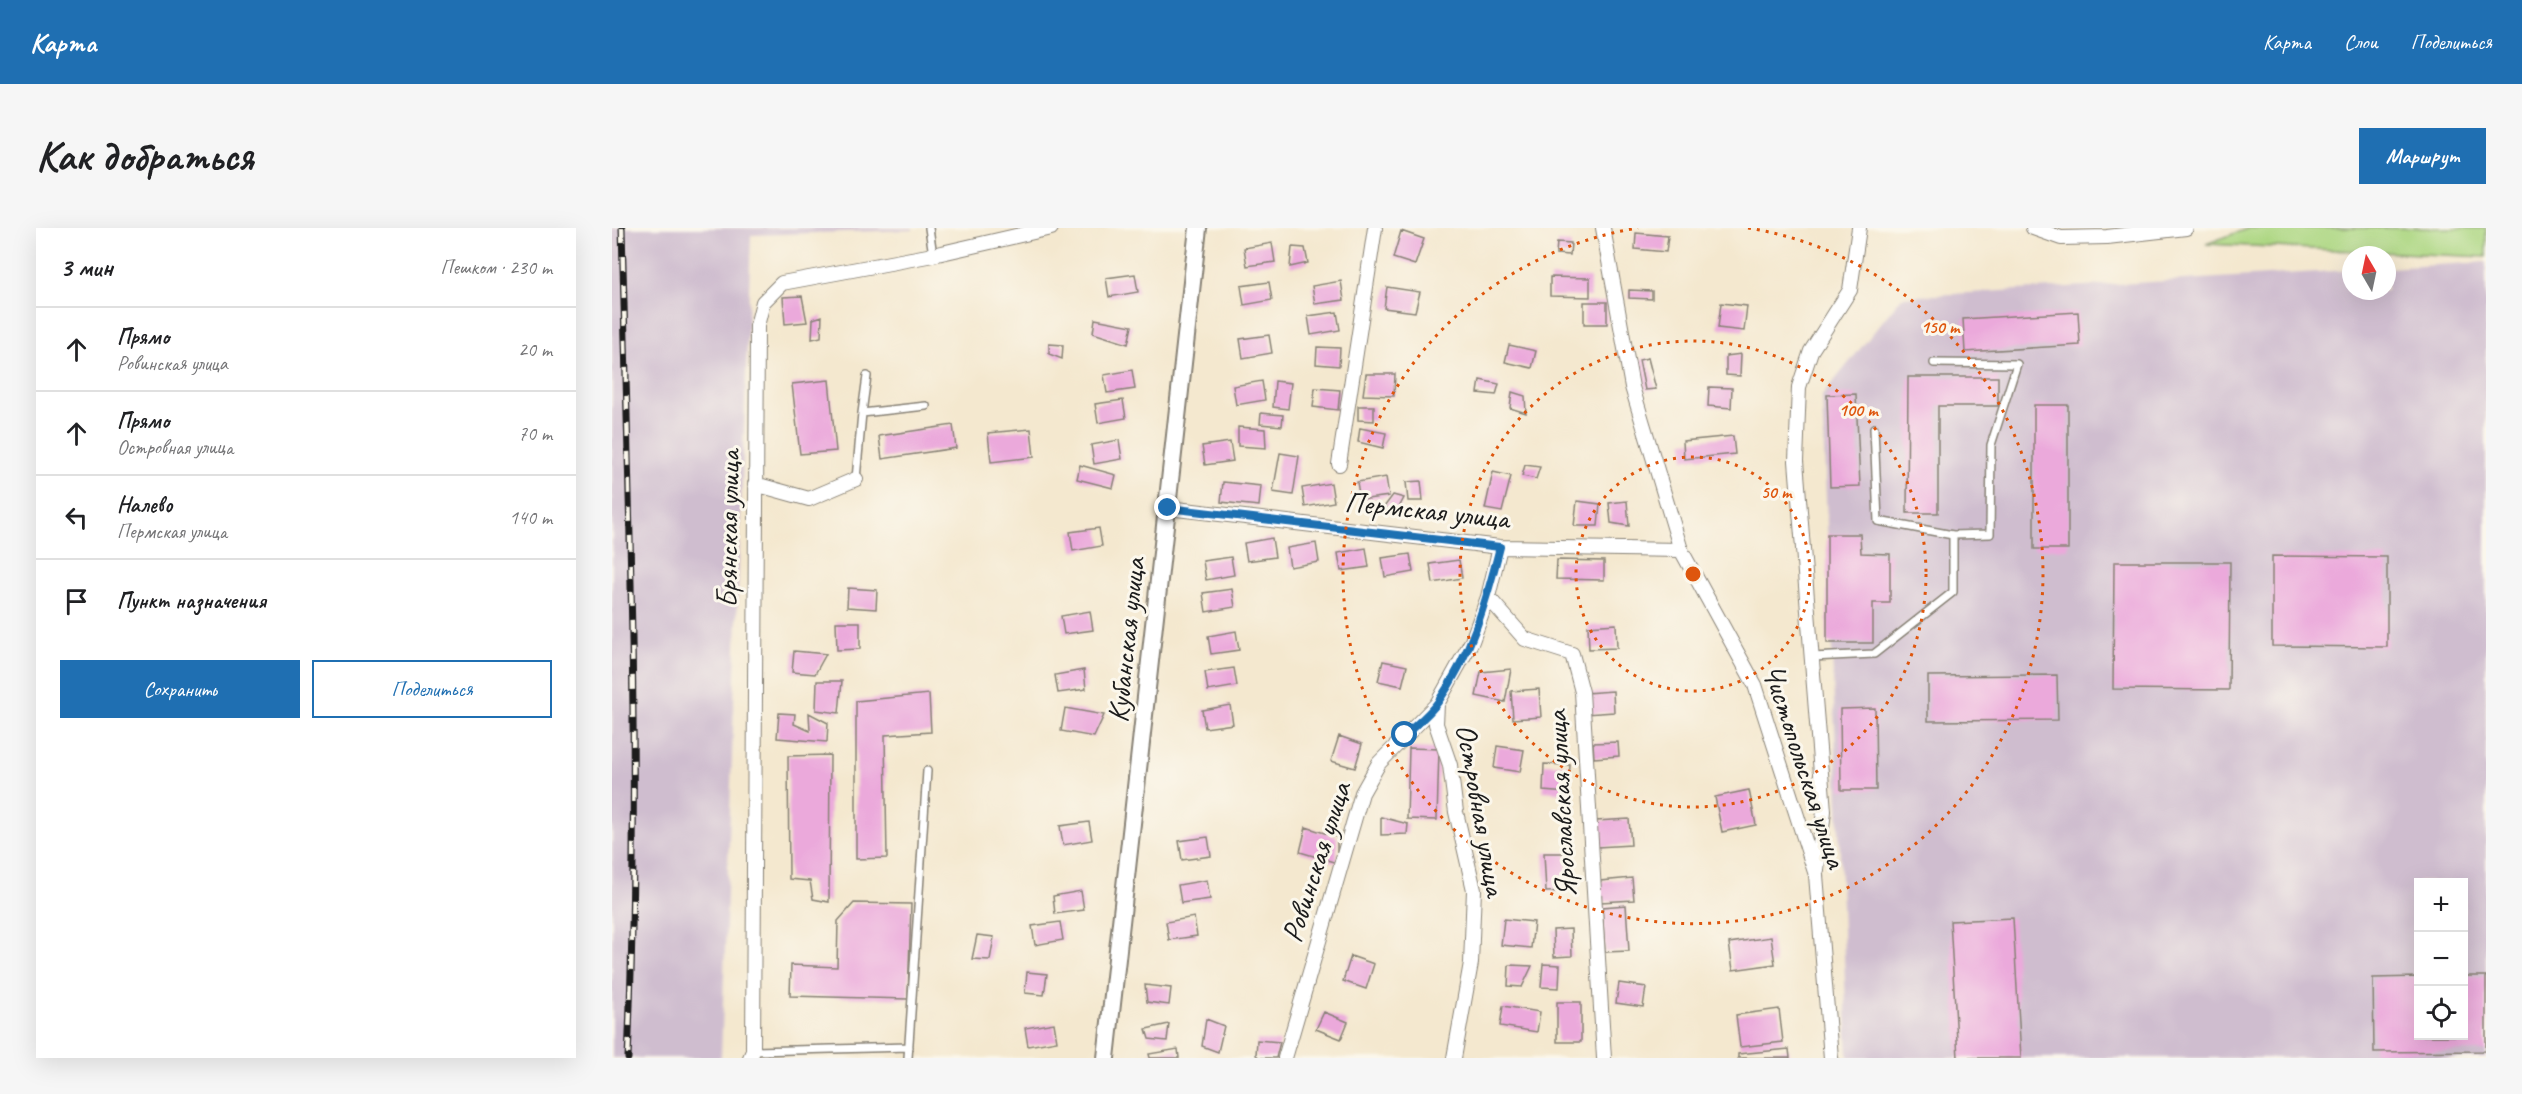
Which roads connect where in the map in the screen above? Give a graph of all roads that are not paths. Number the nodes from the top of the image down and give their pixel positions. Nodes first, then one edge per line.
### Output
1 (929, 228) edge
2 (1051, 228) edge
3 (1198, 228) edge
4 (1375, 228) edge
5 (1603, 228) edge
6 (1859, 228) edge
7 (2034, 228) edge
8 (2186, 228) edge
9 (933, 255) junction
10 (1934, 363) dead end
11 (867, 376) dead end
12 (926, 406) dead end
13 (862, 413) junction
14 (1874, 428) dead end
15 (1339, 464) dead end
16 (856, 479) joint
17 (755, 484) junction
18 (1168, 508) junction
19 (1953, 535) junction
20 (1500, 547) junction
21 (1681, 550) junction
22 (1488, 597) junction
23 (1812, 657) junction
24 (1437, 704) junction
25 (927, 771) dead end
26 (1816, 875) junction
27 (909, 1047) junction
28 (751, 1054) edge
29 (908, 1058) edge
30 (1106, 1058) edge
31 (1285, 1058) edge
32 (1454, 1058) edge
33 (1604, 1058) edge
34 (1832, 1058) edge

1 - 9 lane
2 - 9 street, Брянская улица
3 - 18 street, Кубанская улица
4 - 15 street
5 - 21 street, Чистопольская улица
6 - 23 street
7 - 8 street
9 - 17 street, Брянская улица
10 - 19 lane
11 - 13 lane
12 - 13 lane
13 - 16 lane
14 - 19 lane
16 - 17 street
17 - 28 street, Брянская улица
18 - 20 street, Пермская улица
18 - 30 street, Кубанская улица
19 - 23 lane
20 - 21 street, Пермская улица
20 - 22 street, Островная улица
21 - 26 street, Чистопольская улица
22 - 24 street, Островная улица
22 - 33 street, Ярославская улица
23 - 26 street
24 - 31 street, Ровинская улица
24 - 32 street, Островная улица
25 - 27 lane
26 - 34 street, Чистопольская улица
27 - 28 lane
27 - 29 lane

